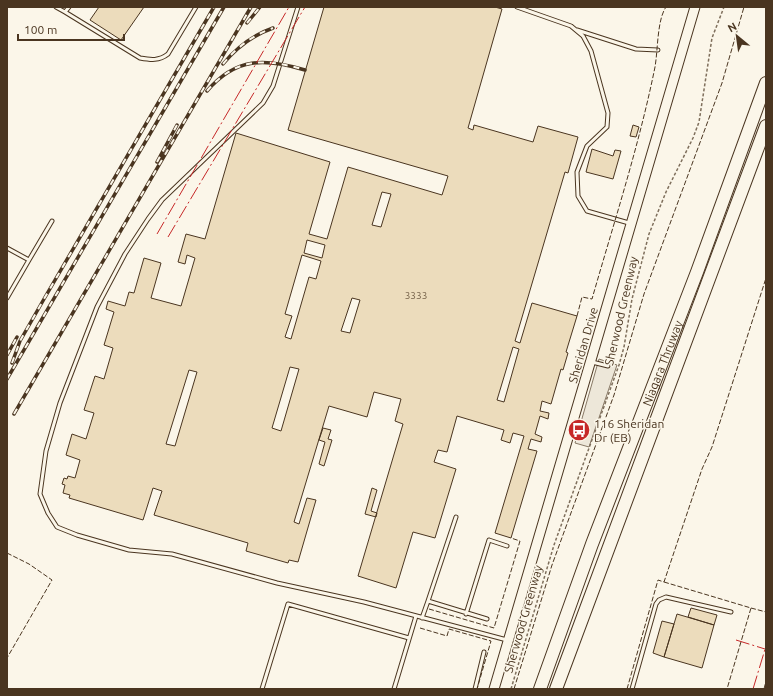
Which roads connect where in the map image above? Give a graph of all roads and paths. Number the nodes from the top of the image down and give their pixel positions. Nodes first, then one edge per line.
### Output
1 (56, 7) edge
2 (69, 7) edge
3 (196, 7) edge
4 (298, 7) edge
5 (517, 7) edge
6 (695, 7) edge
7 (724, 7) edge
8 (65, 12) junction
9 (575, 29) junction
10 (658, 50) dead end
11 (766, 83) edge
12 (766, 126) edge
13 (52, 221) dead end
14 (631, 224) junction
15 (7, 248) edge
16 (29, 260) junction
17 (7, 298) edge
18 (591, 361) junction
19 (608, 366) dead end
20 (570, 432) junction
21 (585, 436) dead end
22 (456, 517) dead end
23 (507, 546) dead end
24 (428, 601) junction
25 (730, 612) dead end
26 (466, 614) junction
27 (416, 616) junction
28 (422, 618) junction
29 (487, 619) dead end
30 (409, 638) junction
31 (508, 641) junction
32 (484, 652) dead end
33 (262, 689) edge
34 (394, 689) edge
35 (475, 689) edge
36 (494, 689) edge
37 (511, 689) edge
38 (540, 689) edge
39 (556, 689) edge
40 (632, 689) edge

1 - 8 lane
2 - 8 lane
3 - 8 lane
4 - 27 lane
5 - 9 lane
6 - 14 main road, Sheridan Drive
7 - 37 path, Sherwood Greenway
9 - 10 lane
9 - 14 lane
11 - 38 highway, Niagara Thruway
12 - 39 highway, Niagara Thruway
13 - 16 lane
14 - 18 main road, Sheridan Drive
15 - 16 lane
16 - 17 lane
18 - 19 lane
18 - 20 main road, Sheridan Drive
20 - 21 lane
20 - 31 main road, Sheridan Drive
22 - 24 lane
23 - 26 lane
24 - 26 lane
24 - 28 lane
25 - 40 lane
26 - 29 lane
27 - 28 lane
27 - 30 lane
28 - 31 lane
30 - 33 lane
30 - 34 lane
31 - 36 main road, Sheridan Drive
32 - 35 lane

